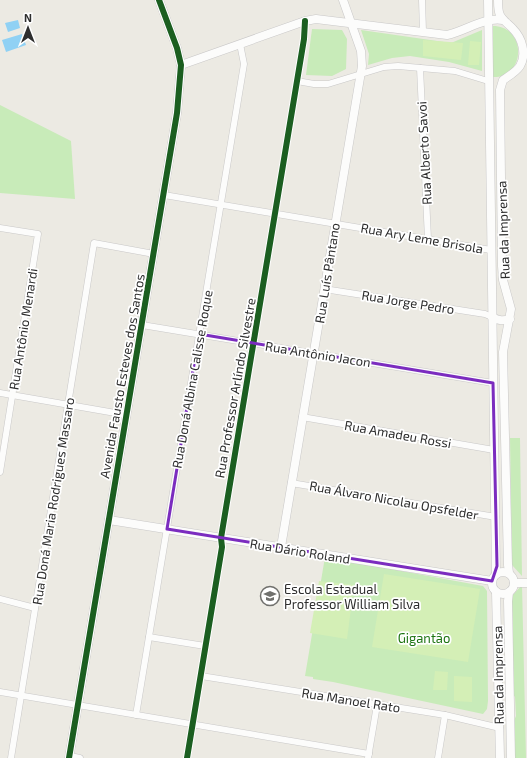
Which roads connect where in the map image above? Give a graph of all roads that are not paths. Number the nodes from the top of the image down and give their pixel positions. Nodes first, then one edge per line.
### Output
1 (159, 0) edge
2 (343, 0) edge
3 (422, 0) edge
4 (488, 0) edge
5 (498, 0) edge
6 (488, 20) junction
7 (503, 20) junction
8 (305, 21) junction
9 (351, 23) junction
10 (422, 31) junction
11 (240, 44) junction
12 (181, 66) junction
13 (420, 68) junction
14 (360, 74) junction
15 (488, 80) junction
16 (503, 80) junction
17 (297, 81) junction
18 (164, 195) junction
19 (221, 205) junction
20 (275, 213) junction
21 (335, 223) junction
22 (0, 228) edge
23 (428, 239) junction
24 (491, 250) junction
25 (154, 254) junction
26 (324, 289) junction
27 (492, 317) junction
28 (510, 319) junction
29 (142, 325) junction
30 (200, 334) junction
31 (253, 343) junction
32 (313, 353) junction
33 (493, 383) junction
34 (0, 393) edge
35 (12, 395) junction
36 (68, 404) junction
37 (127, 415) junction
38 (302, 417) junction
39 (494, 450) junction
40 (0, 472) edge
41 (292, 483) junction
42 (496, 517) junction
43 (109, 520) junction
44 (167, 529) junction
45 (220, 538) junction
46 (281, 548) junction
47 (509, 573) junction
48 (494, 578) junction
49 (514, 583) junction
50 (527, 583) edge
51 (496, 592) junction
52 (509, 592) junction
53 (0, 599) edge
54 (35, 608) junction
55 (149, 637) junction
56 (205, 646) junction
57 (201, 676) junction
58 (0, 692) edge
59 (21, 696) junction
60 (78, 705) junction
61 (377, 705) junction
62 (136, 715) junction
63 (445, 715) junction
64 (193, 724) junction
65 (500, 728) junction
66 (368, 756) edge
67 (69, 757) edge
68 (11, 758) edge
69 (80, 758) edge
70 (187, 758) edge
71 (438, 758) edge
72 (500, 758) edge
73 (511, 758) edge

1 - 12 street, Avenida Fausto Esteves dos Santos
2 - 9 street, Rua Luís Pântano
3 - 10 street
4 - 6 street, Rua da Imprensa
5 - 7 street
6 - 7 street
6 - 10 street
6 - 15 street, Rua da Imprensa
7 - 16 street
8 - 9 street
8 - 11 street
8 - 17 street, Rua Professor Arlíndo Silvestre
9 - 10 street
9 - 14 street, Rua Luís Pântano
11 - 12 street
11 - 19 street, Rua Doná Albina Calisse Roque
12 - 18 street, Avenida Fausto Esteves dos Santos
13 - 14 street
13 - 15 street
13 - 23 street, Rua Alberto Savoi
14 - 17 street
14 - 21 street, Rua Luís Pântano
15 - 16 street
15 - 24 street, Rua da Imprensa
16 - 28 street, Rua da Imprensa
17 - 20 street, Rua Professor Arlíndo Silvestre
18 - 19 street, Rua Ary Leme Brisola
18 - 25 street, Avenida Fausto Esteves dos Santos
19 - 20 street, Rua Ary Leme Brisola
19 - 30 street, Rua Doná Albina Calisse Roque
20 - 21 street, Rua Ary Leme Brisola
20 - 31 street, Rua Professor Arlíndo Silvestre
21 - 23 street, Rua Ary Leme Brisola
21 - 26 street, Rua Luís Pântano
22 - 35 street, Rua Antônio Menardi
23 - 24 street, Rua Ary Leme Brisola
24 - 27 street, Rua da Imprensa
25 - 29 street, Avenida Fausto Esteves dos Santos
25 - 36 street, Rua Doná Maria Rodrigues Massaro
26 - 27 street, Rua Jorge Pedro
26 - 32 street, Rua Luís Pântano
27 - 28 street
27 - 33 street, Rua da Imprensa
28 - 47 street, Rua da Imprensa
29 - 30 street, Rua Antônio Jacon
29 - 37 street, Avenida Fausto Esteves dos Santos
30 - 31 street, Rua Antônio Jacon
30 - 44 street, Rua Doná Albina Calisse Roque
31 - 32 street, Rua Antônio Jacon
31 - 45 street, Rua Professor Arlíndo Silvestre
32 - 33 street, Rua Antônio Jacon
32 - 38 street, Rua Luís Pântano
33 - 39 street, Rua da Imprensa
34 - 35 street
35 - 36 street
35 - 40 street, Rua Antônio Menardi
36 - 37 street
36 - 54 street, Rua Doná Maria Rodrigues Massaro
37 - 43 street, Avenida Fausto Esteves dos Santos
38 - 39 street, Rua Amadeu Rossi
38 - 41 street, Rua Luís Pântano
39 - 42 street, Rua da Imprensa
41 - 42 street, Rua Álvaro Nicolau Opsfelder
41 - 46 street, Rua Luís Pântano
42 - 48 street, Rua da Imprensa
43 - 44 street, Rua Dário Roland
43 - 60 street, Avenida Fausto Esteves dos Santos
44 - 45 street, Rua Dário Roland
44 - 55 street, Rua Doná Albina Calisse Roque
45 - 46 street, Rua Dário Roland
45 - 56 street, Rua Professor Arlíndo Silvestre
46 - 48 street, Rua Dário Roland
47 - 48 street
47 - 49 street, Rua da Imprensa
48 - 51 street, Rua da Imprensa
49 - 50 street
49 - 52 street, Rua da Imprensa
51 - 52 street
51 - 65 street, Rua da Imprensa
52 - 73 street, Rua da Imprensa
53 - 54 street
54 - 59 street, Rua Doná Maria Rodrigues Massaro
55 - 56 street
55 - 62 street, Rua Doná Albina Calisse Roque
56 - 57 street, Rua Professor Arlíndo Silvestre
57 - 61 street, Rua Manoel Rato
57 - 64 street, Rua Professor Arlíndo Silvestre
58 - 59 street
59 - 60 street
59 - 68 street, Rua Doná Maria Rodrigues Massaro
60 - 62 street
60 - 67 street, Avenida Fausto Esteves dos Santos
61 - 63 street, Rua Manoel Rato
61 - 66 street
62 - 64 street
63 - 65 street, Rua Manoel Rato
63 - 71 street
64 - 66 street
64 - 70 street, Rua Professor Arlíndo Silvestre
65 - 72 street, Rua da Imprensa
67 - 69 street

